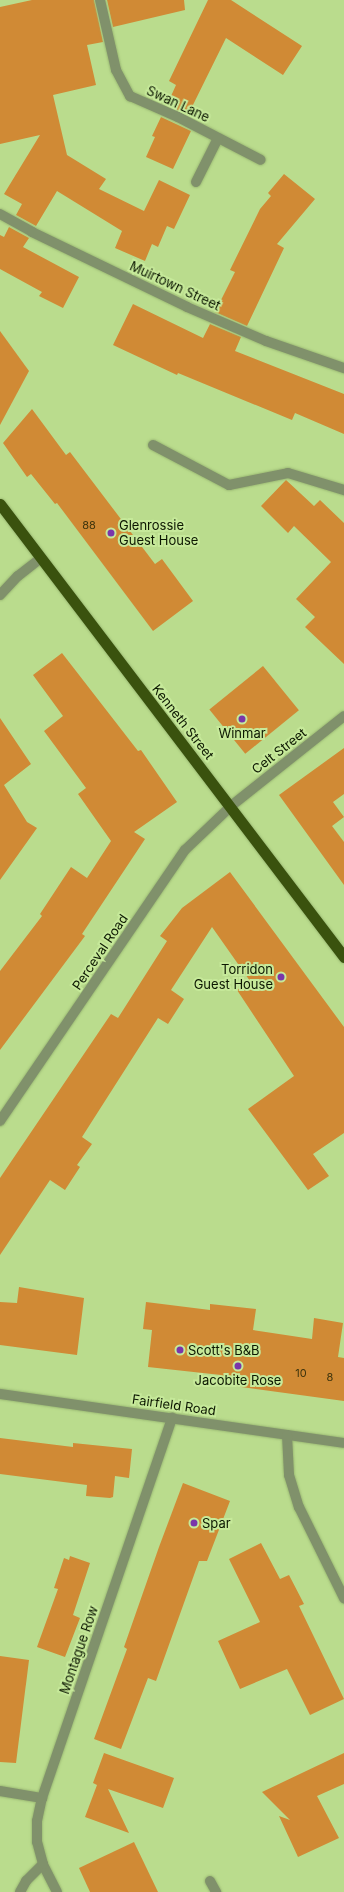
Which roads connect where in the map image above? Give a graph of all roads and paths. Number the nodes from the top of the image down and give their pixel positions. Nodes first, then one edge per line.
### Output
1 (100, 0) edge
2 (218, 138) junction
3 (261, 160) dead end
4 (196, 182) dead end
5 (0, 214) edge
6 (344, 368) edge
7 (153, 445) dead end
8 (344, 490) edge
9 (0, 504) edge
10 (41, 558) junction
11 (0, 595) edge
12 (344, 716) edge
13 (231, 806) junction
14 (344, 957) edge
15 (0, 1121) edge
16 (0, 1394) edge
17 (172, 1418) junction
18 (287, 1435) junction
19 (344, 1443) edge
20 (344, 1598) edge
21 (0, 1791) edge
22 (42, 1798) junction
23 (43, 1864) junction
24 (210, 1881) dead end
25 (20, 1892) edge
26 (57, 1892) edge
27 (216, 1892) edge

1 - 2 street, Swan Lane
2 - 3 street, Swan Lane
2 - 4 street
5 - 6 street, Muirtown Street
7 - 8 street
9 - 10 highway, Kenneth Street
10 - 11 street
10 - 13 highway, Kenneth Street
12 - 13 street, Celt Street
13 - 14 highway, Kenneth Street
13 - 15 street, Perceval Road
16 - 17 street, Fairfield Road
17 - 18 street, Fairfield Road
17 - 22 street, Montague Row
18 - 19 street, Fairfield Road
18 - 20 street
21 - 22 street
22 - 23 street, Montague Row
23 - 25 street
23 - 26 street, Montague Row
24 - 27 street

